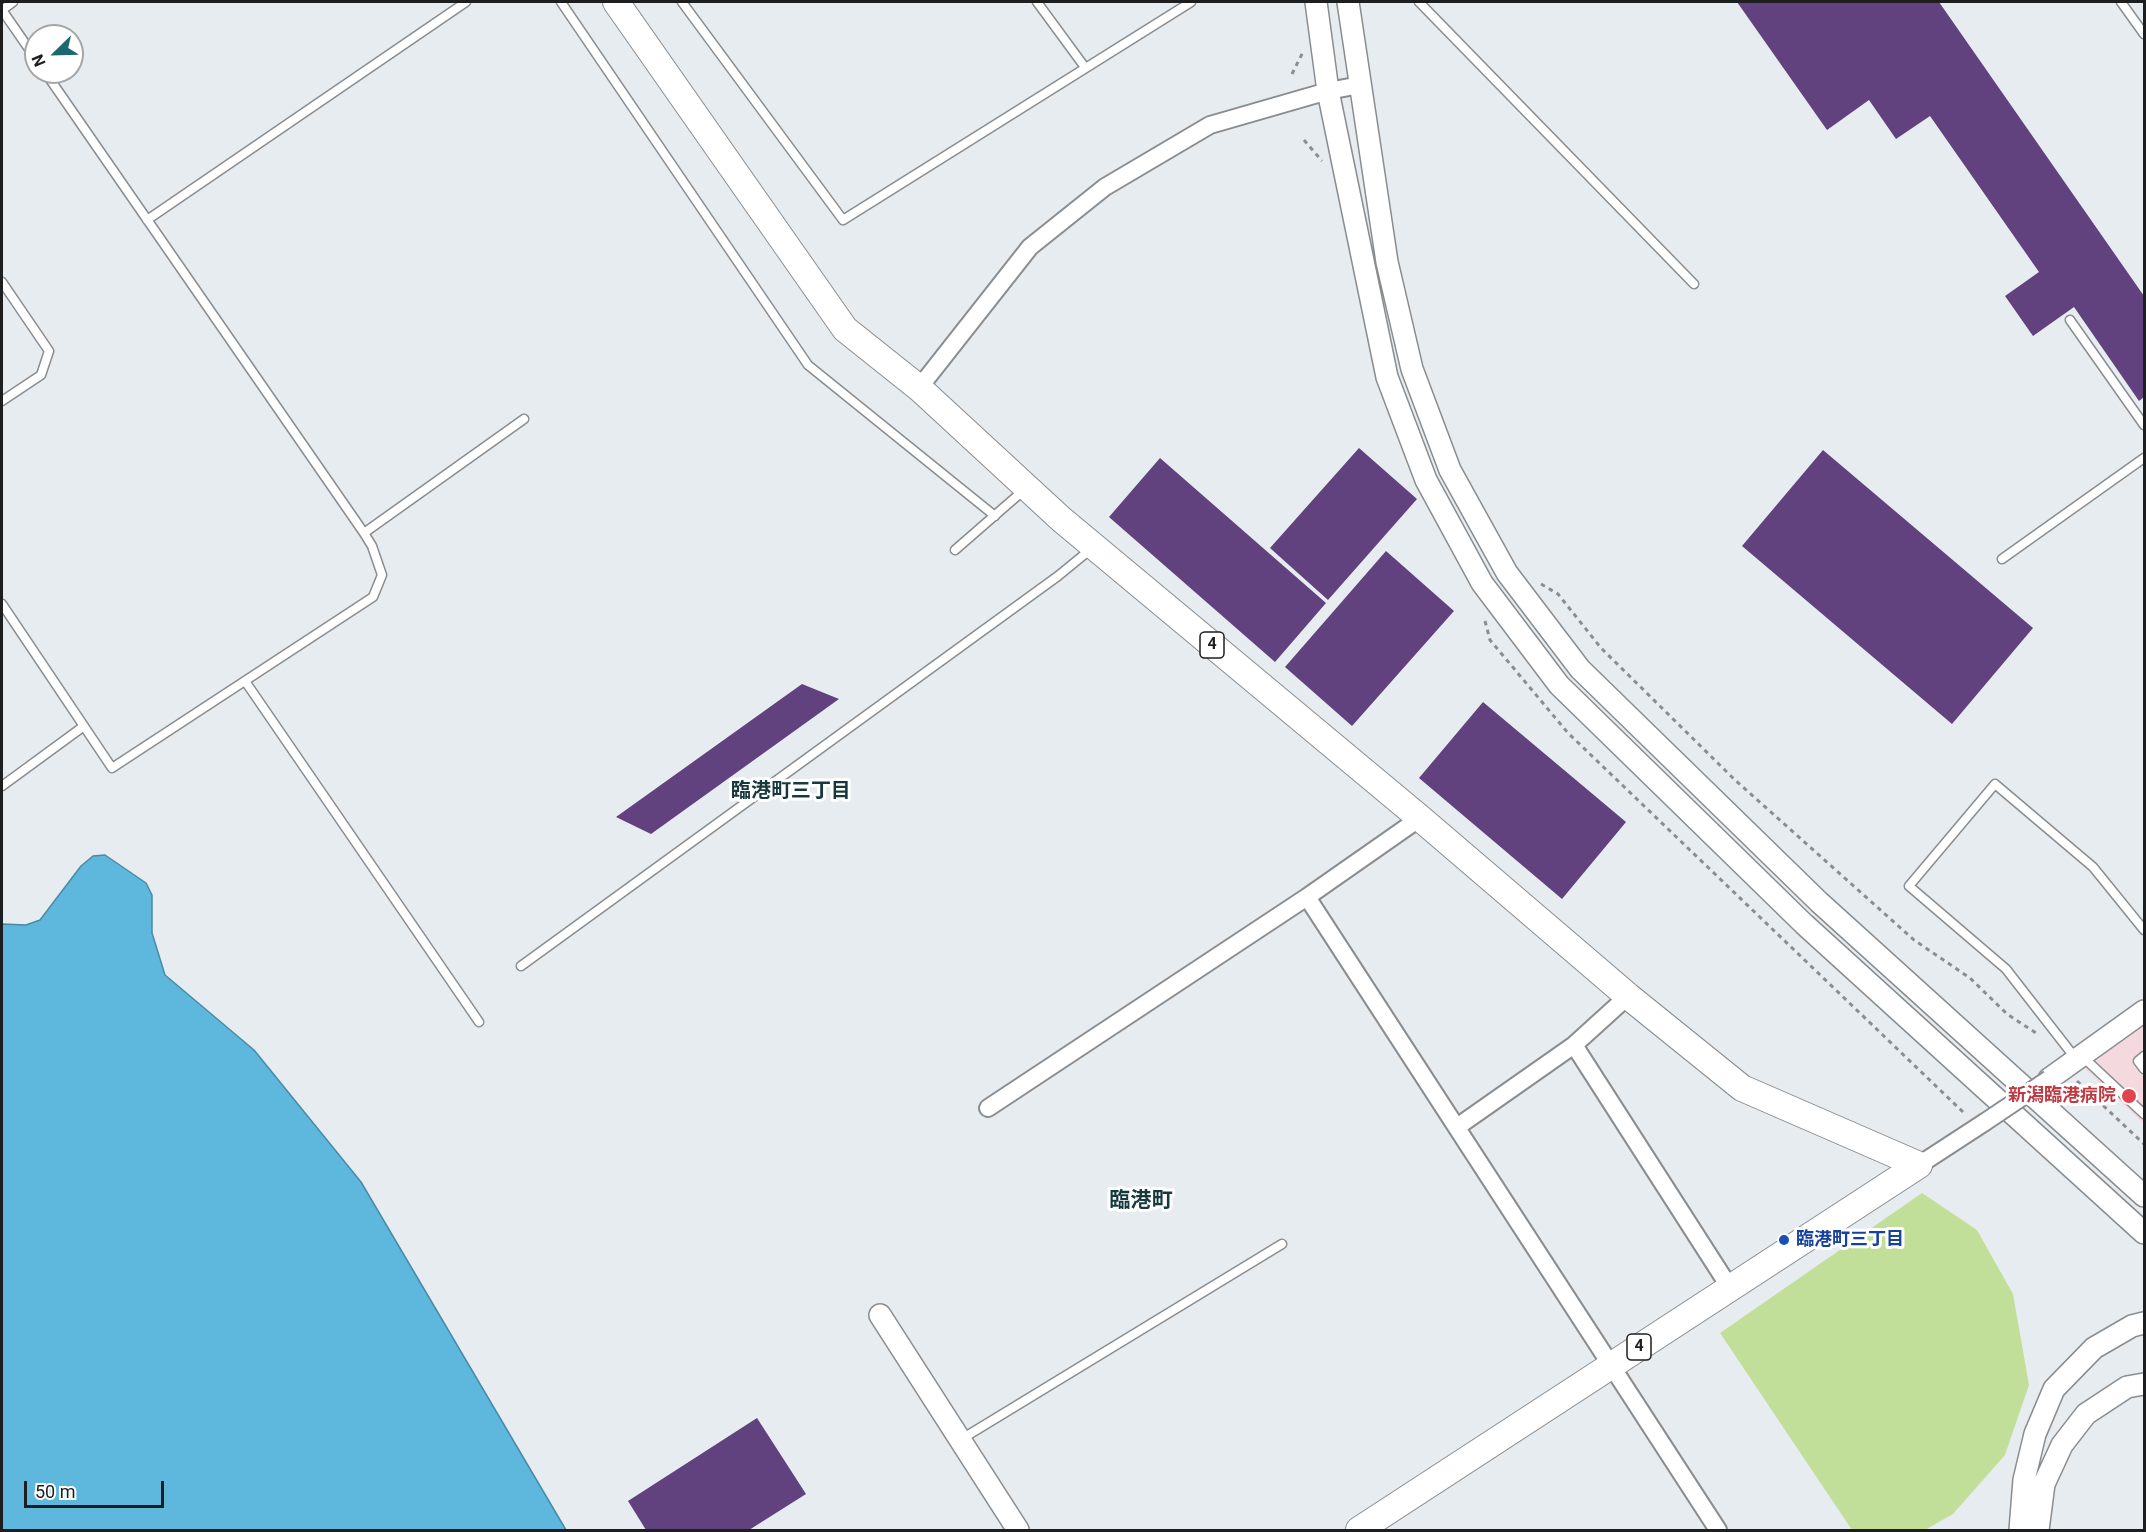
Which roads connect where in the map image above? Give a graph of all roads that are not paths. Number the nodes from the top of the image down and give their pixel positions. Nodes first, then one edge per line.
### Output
1 (13, 2) edge
2 (466, 2) edge
3 (561, 2) edge
4 (616, 2) edge
5 (682, 2) edge
6 (1036, 2) edge
7 (1191, 2) edge
8 (1316, 2) edge
9 (1348, 2) edge
10 (1419, 2) edge
11 (2121, 2) edge
12 (2, 10) edge
13 (2145, 34) edge
14 (24, 42) edge
15 (1084, 66) junction
16 (53, 84) edge
17 (1360, 85) junction
18 (1328, 91) junction
19 (147, 219) junction
20 (2, 282) edge
21 (1694, 284) dead end
22 (2070, 320) dead end
23 (919, 388) junction
24 (2, 401) edge
25 (524, 420) dead end
26 (2145, 425) edge
27 (2145, 458) edge
28 (1027, 488) junction
29 (995, 516) junction
30 (364, 533) junction
31 (1093, 546) junction
32 (955, 550) dead end
33 (2002, 559) dead end
34 (2, 604) edge
35 (245, 681) junction
36 (84, 726) junction
37 (2, 786) edge
38 (1420, 818) junction
39 (1307, 897) junction
40 (2145, 930) edge
41 (520, 966) dead end
42 (1628, 996) junction
43 (2145, 1011) edge
44 (479, 1022) dead end
45 (1574, 1045) junction
46 (2145, 1056) edge
47 (2077, 1064) junction
48 (2145, 1069) edge
49 (2049, 1079) joint
50 (988, 1108) dead end
51 (2145, 1114) edge
52 (1457, 1127) junction
53 (1919, 1165) junction
54 (2145, 1196) edge
55 (2145, 1233) edge
56 (1282, 1245) dead end
57 (1730, 1288) junction
58 (879, 1315) dead end
59 (2145, 1323) edge
60 (1612, 1364) junction
61 (2145, 1384) edge
62 (960, 1440) junction
63 (1018, 1530) edge
64 (1359, 1530) edge
65 (1718, 1530) edge
66 (2020, 1530) edge
67 (2038, 1530) edge

1 - 12 lane
2 - 19 lane
3 - 29 lane
4 - 23 main road, 4
5 - 15 lane
6 - 15 lane
7 - 15 lane
8 - 18 street
9 - 17 street
10 - 21 lane
11 - 13 lane
12 - 14 lane
16 - 19 lane
17 - 18 street
17 - 54 street
18 - 23 street
18 - 55 street
19 - 30 lane
20 - 24 lane
22 - 26 lane
23 - 28 main road, 4
25 - 30 lane
27 - 33 lane
28 - 29 lane
28 - 31 main road, 4
29 - 32 lane
30 - 35 lane
31 - 38 main road, 4
31 - 41 lane
34 - 36 lane
35 - 36 lane
35 - 44 lane
36 - 37 lane
38 - 39 street
38 - 42 main road, 4
39 - 50 street
39 - 52 street
40 - 47 lane
42 - 45 street
42 - 53 main road, 4
43 - 47 street
45 - 52 street
45 - 57 street
46 - 48 lane
47 - 49 street
47 - 51 lane
49 - 53 street, bridge
52 - 60 street
53 - 57 main road, 4
56 - 62 lane
57 - 60 main road, 4
58 - 62 street
59 - 66 street
60 - 64 main road, 4
60 - 65 street
61 - 67 street
62 - 63 street

